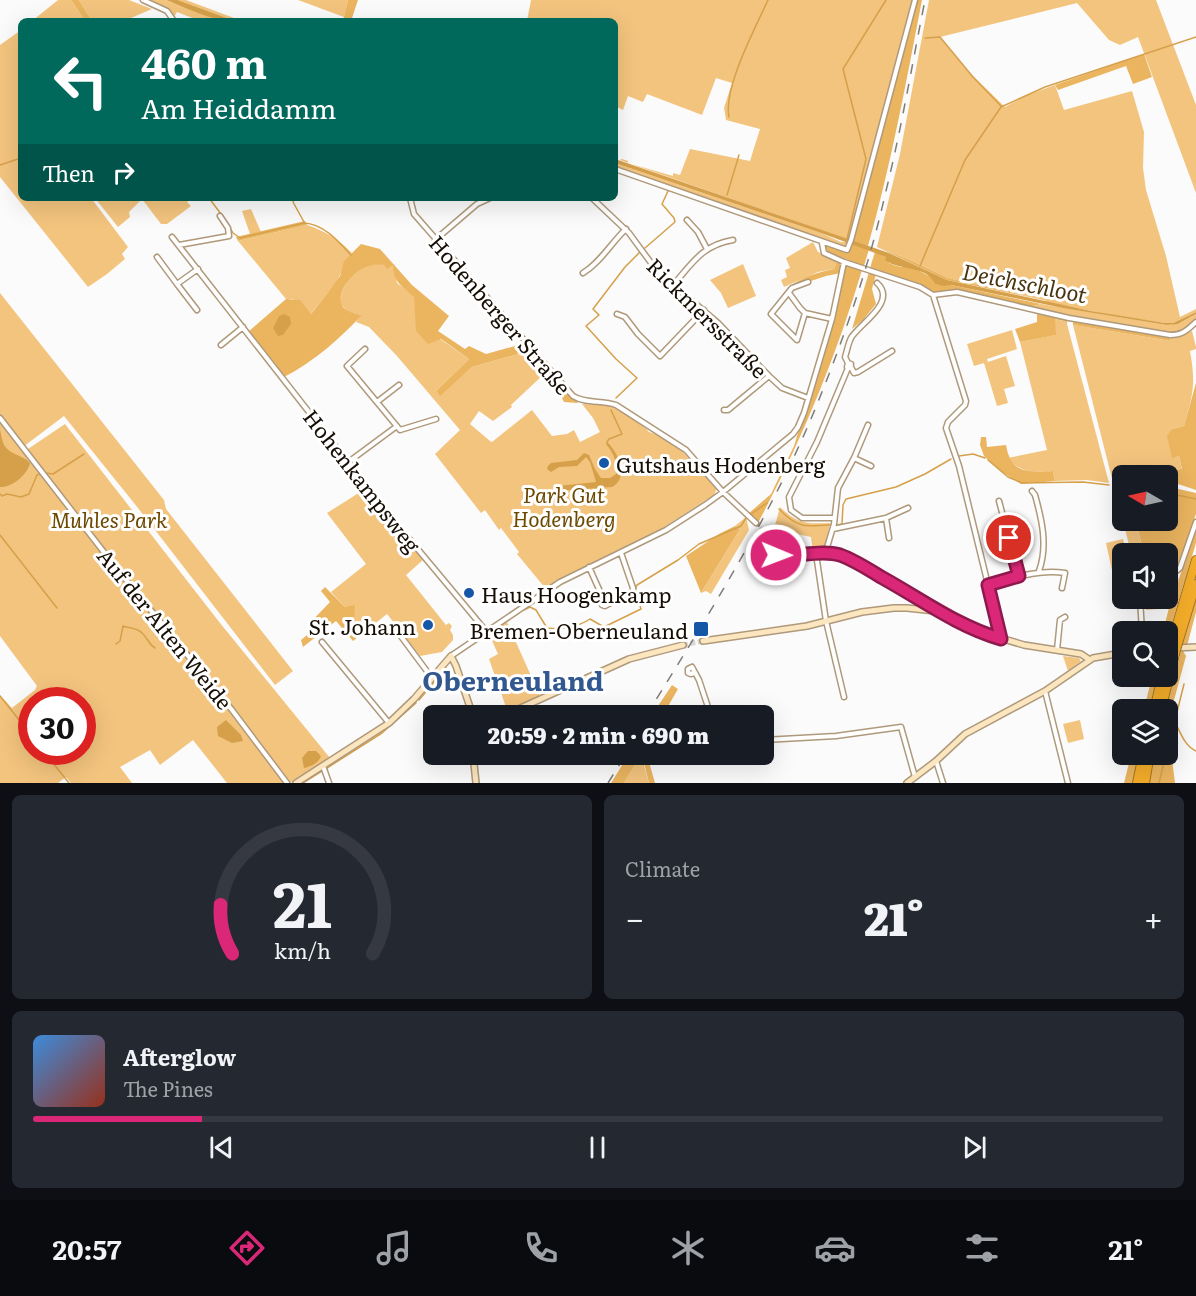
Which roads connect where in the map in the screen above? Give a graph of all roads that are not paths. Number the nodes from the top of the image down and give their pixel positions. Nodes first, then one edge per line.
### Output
1 (143, 0) edge
2 (915, 0) edge
3 (172, 18) edge
4 (618, 170) edge
5 (411, 201) edge
6 (484, 201) edge
7 (595, 201) edge
8 (220, 216) dead end
9 (687, 220) dead end
10 (626, 229) junction
11 (172, 237) dead end
12 (435, 240) junction
13 (733, 240) dead end
14 (822, 243) junction
15 (179, 245) junction
16 (707, 249) junction
17 (157, 257) dead end
18 (844, 262) junction
19 (198, 269) junction
20 (583, 273) dead end
21 (808, 282) dead end
22 (877, 283) dead end
23 (177, 284) junction
24 (674, 284) junction
25 (789, 293) junction
26 (933, 295) junction
27 (197, 310) dead end
28 (704, 310) junction
29 (805, 313) junction
30 (617, 314) dead end
31 (832, 319) junction
32 (1196, 322) edge
33 (243, 327) junction
34 (221, 345) dead end
35 (365, 349) dead end
36 (892, 351) dead end
37 (849, 366) junction
38 (769, 376) junction
39 (399, 385) dead end
40 (808, 398) junction
41 (377, 402) junction
42 (724, 410) dead end
43 (0, 418) edge
44 (436, 419) dead end
45 (868, 425) dead end
46 (397, 426) junction
47 (854, 458) junction
48 (347, 463) junction
49 (871, 466) dead end
50 (1032, 491) dead end
51 (723, 492) junction
52 (999, 501) dead end
53 (908, 508) dead end
54 (833, 518) junction
55 (886, 518) junction
56 (1196, 522) edge
57 (756, 523) tunnel mouth
58 (833, 529) junction
59 (765, 533) tunnel mouth
60 (889, 538) dead end
61 (621, 553) junction
62 (816, 554) junction
63 (825, 554) junction
64 (1196, 560) edge
65 (589, 567) junction
66 (1178, 569) edge
67 (1039, 571) junction
68 (1019, 576) junction
69 (1196, 584) edge
70 (988, 585) junction
71 (1062, 588) dead end
72 (935, 610) junction
73 (1065, 617) dead end
74 (826, 621) junction
75 (1178, 625) edge
76 (397, 631) dead end
77 (486, 631) junction
78 (1178, 632) edge
79 (1001, 639) junction
80 (703, 641) tunnel mouth
81 (322, 642) dead end
82 (682, 645) tunnel mouth
83 (1196, 647) edge
84 (1178, 649) edge
85 (1057, 651) junction
86 (1112, 654) edge
87 (451, 656) junction
88 (1090, 660) junction
89 (694, 673) dead end
90 (432, 678) junction
91 (1045, 691) junction
92 (844, 697) dead end
93 (469, 705) edge
94 (527, 705) edge
95 (707, 705) edge
96 (389, 723) junction
97 (774, 739) edge
98 (936, 761) junction
99 (474, 765) edge
100 (1141, 765) edge
101 (1148, 765) edge
102 (323, 766) junction
103 (915, 777) junction
104 (287, 783) edge
105 (296, 783) edge
106 (329, 783) edge
107 (476, 783) edge
108 (907, 783) edge
109 (943, 783) edge
110 (1068, 783) edge
111 (1137, 783) edge
112 (1145, 783) edge

1 - 3 street
2 - 14 street
4 - 14 street
5 - 12 street, Hodenberger Straße
6 - 12 street
7 - 10 street, Rickmersstraße
8 - 15 street
9 - 16 street
10 - 20 street
10 - 24 street, Rickmersstraße
11 - 15 street, Hohenkampsweg
12 - 51 street, Hodenberger Straße
13 - 16 street
14 - 18 street
15 - 19 street, Hohenkampsweg
16 - 24 street
17 - 23 street
18 - 26 street
18 - 31 street
19 - 23 street
19 - 33 street, Hohenkampsweg
21 - 25 street
22 - 37 street
23 - 27 street
24 - 28 street, Rickmersstraße
25 - 29 street
25 - 29 street
26 - 32 street
26 - 70 street
28 - 30 street
28 - 38 street, Rickmersstraße
29 - 31 street
31 - 40 street
33 - 34 street
33 - 48 street, Hohenkampsweg
35 - 41 street
36 - 37 street
37 - 54 street
38 - 40 street, Rickmersstraße
38 - 42 street
39 - 41 street
40 - 51 street
41 - 46 street
43 - 104 street, Auf der Alten Weide
44 - 46 street
45 - 47 street
46 - 48 street
47 - 49 street
47 - 54 street
48 - 77 street, Hohenkampsweg
50 - 67 street
51 - 57 street, Hodenberger Straße
51 - 61 street
52 - 68 street
53 - 55 street
54 - 58 street
55 - 58 street
55 - 60 street
56 - 66 street
58 - 63 street
59 - 62 street
61 - 65 street
61 - 65 street
62 - 63 street
62 - 74 street
63 - 72 street
64 - 75 highway
65 - 77 street
67 - 68 street
67 - 71 street
68 - 70 street
69 - 78 highway
70 - 79 street
72 - 74 street
72 - 79 street
73 - 85 street
74 - 80 street
74 - 92 street
76 - 90 street
77 - 87 street
79 - 85 street
81 - 96 street
82 - 94 street
83 - 84 street
85 - 88 street
86 - 88 street
87 - 90 street
87 - 93 street
88 - 91 street
89 - 95 street
90 - 96 street
91 - 98 street
91 - 110 street
96 - 102 street
97 - 103 street
98 - 103 street
98 - 109 street
99 - 107 street
100 - 111 highway
101 - 112 highway
102 - 105 street
102 - 106 street
103 - 108 street

